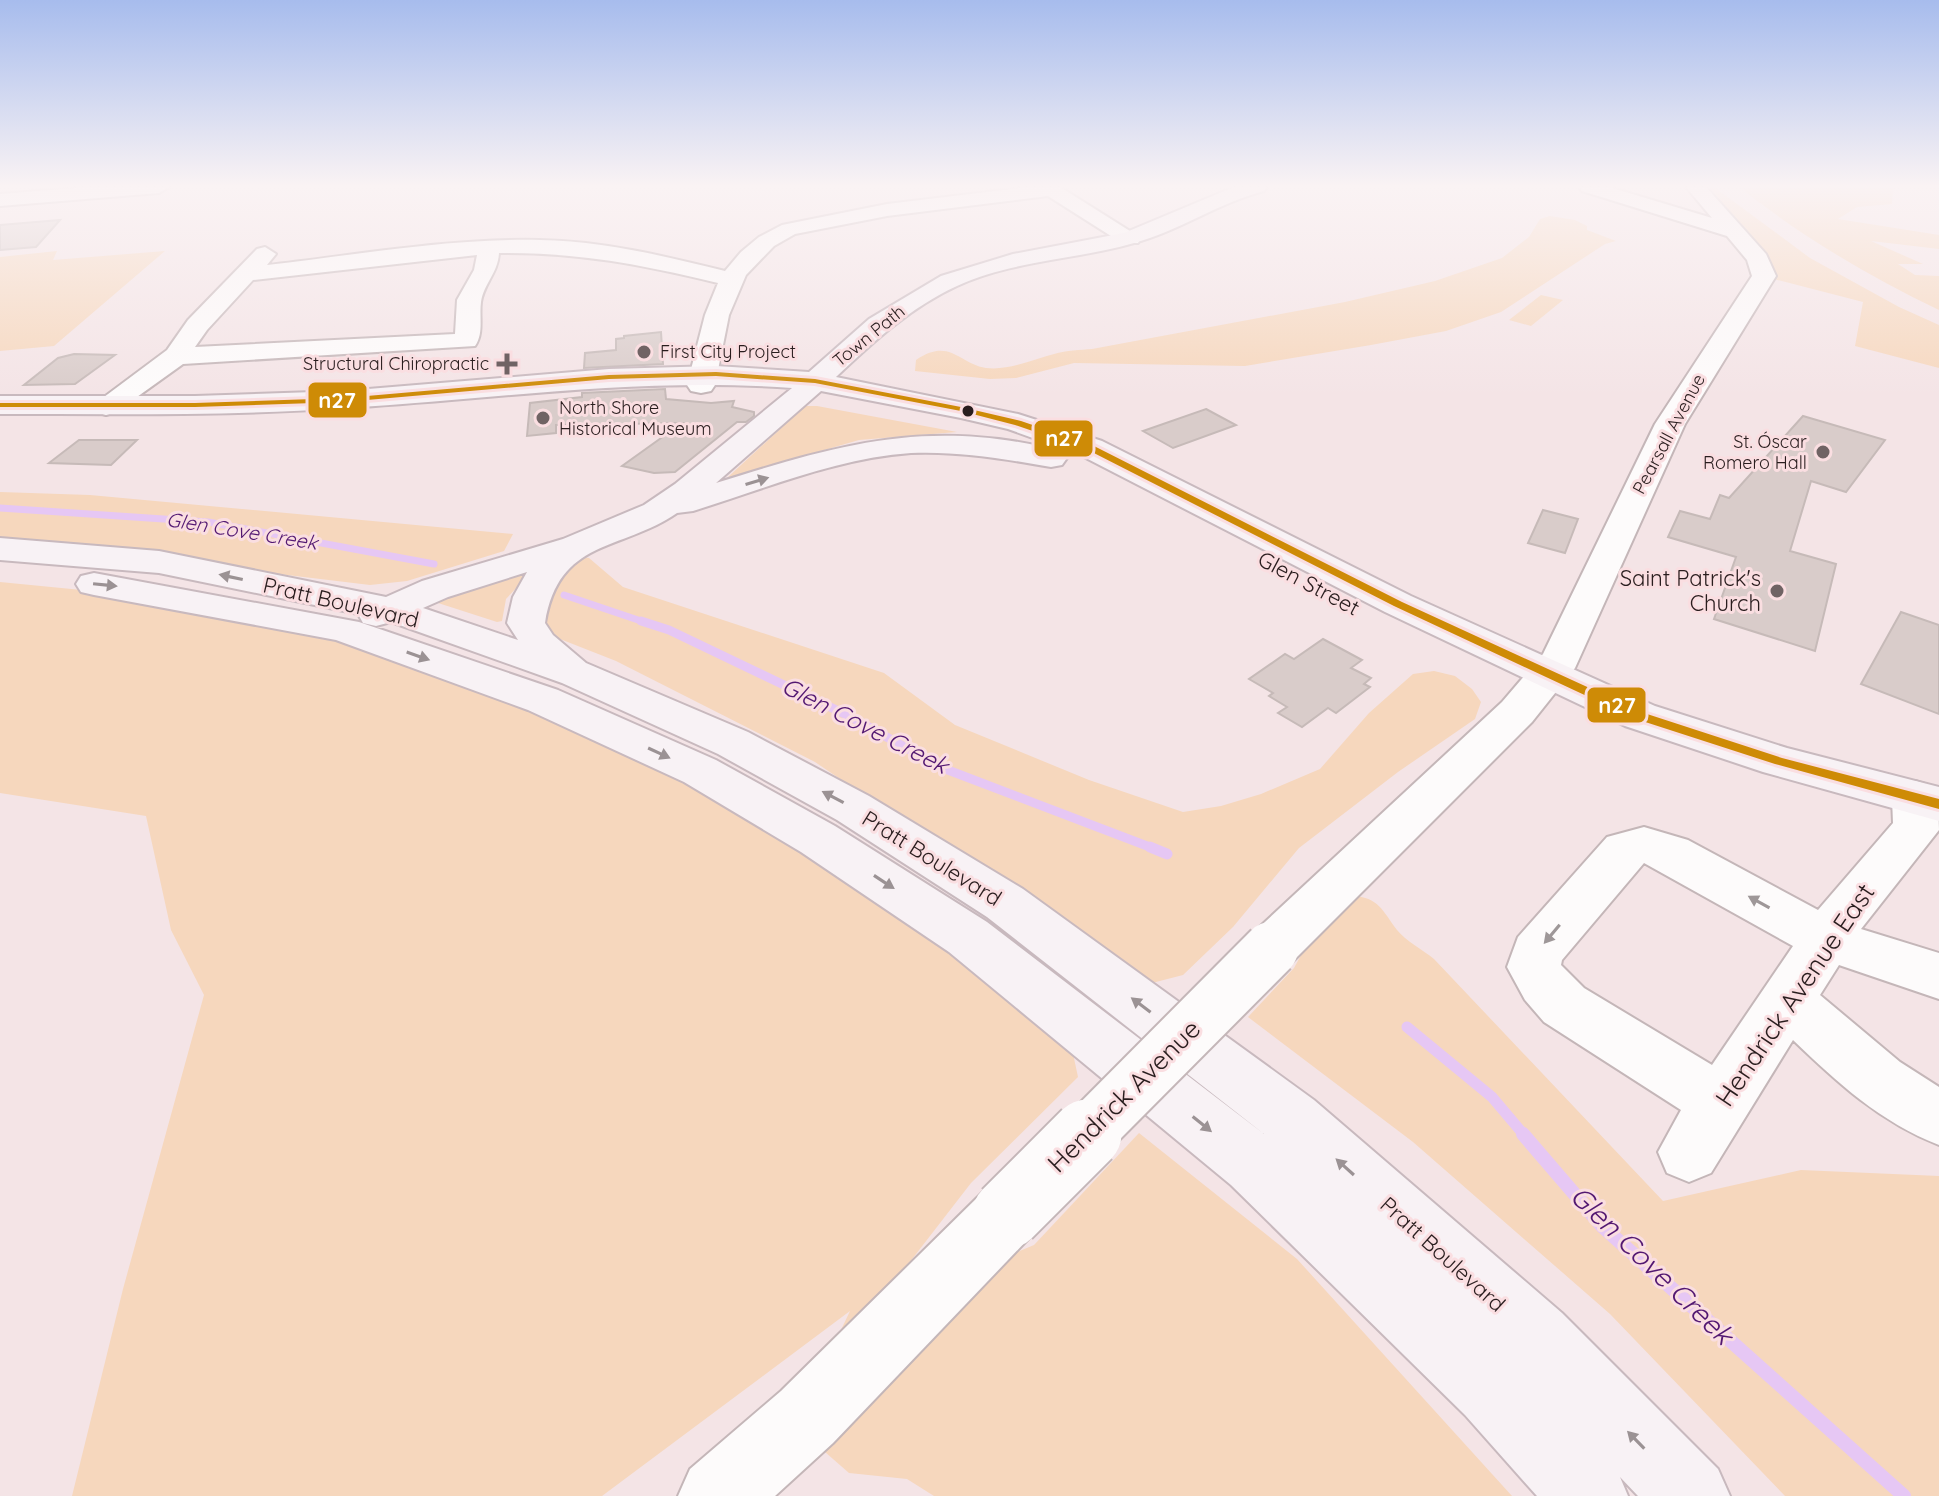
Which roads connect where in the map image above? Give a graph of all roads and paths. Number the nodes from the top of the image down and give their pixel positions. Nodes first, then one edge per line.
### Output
1 (264, 257) edge
2 (400, 257) edge
3 (488, 257) edge
4 (632, 257) edge
5 (751, 257) edge
6 (1034, 257) edge
7 (1756, 257) edge
8 (247, 274) junction
9 (729, 279) junction
10 (176, 356) junction
11 (702, 379) junction
12 (810, 386) junction
13 (0, 405) edge
14 (106, 406) junction
15 (1020, 432) junction
16 (956, 445) junction
17 (1073, 459) junction
18 (1169, 498) junction
19 (656, 512) junction
20 (575, 546) junction
21 (0, 549) edge
22 (0, 574) edge
23 (367, 620) junction
24 (576, 674) junction
25 (1540, 686) junction
26 (1928, 816) edge
27 (1827, 940) junction
28 (1939, 976) edge
29 (1788, 1001) junction
30 (1721, 1103) junction
31 (1939, 1117) edge
32 (1689, 1152) dead end
33 (717, 1496) edge
34 (1589, 1496) edge
35 (1691, 1496) edge

1 - 8 street
2 - 8 street
3 - 10 street
4 - 9 street
5 - 9 street
6 - 12 main road, Town Path
7 - 25 street, Pearsall Avenue
8 - 10 street
9 - 11 street
10 - 14 street
11 - 12 main road, Glen Street
11 - 14 main road, Glen Street
12 - 15 main road, Glen Street
12 - 19 main road, Town Path
13 - 14 main road, Glen Street
15 - 16 main road
15 - 17 main road, Glen Street
15 - 18 main road, Glen Street
16 - 17 main road, Town Path
19 -> 16 main road, Town Path
17 - 18 main road, Glen Street
18 - 25 main road, Glen Street
19 - 20 main road, Town Path
20 - 23 main road, Town Path
20 - 24 main road
23 -> 21 main road, Pratt Boulevard
22 -> 23 main road, Pratt Boulevard
23 - 24 main road, Pratt Boulevard
23 -> 34 main road, Pratt Boulevard
35 -> 24 main road, Pratt Boulevard
25 - 26 main road, Glen Street
25 - 33 street, Hendrick Avenue, bridge
26 - 27 street, Hendrick Avenue East
27 - 28 street
27 - 29 street, Hendrick Avenue East
27 -> 30 street
29 - 30 street, Hendrick Avenue East
29 - 31 street
30 - 32 street, Hendrick Avenue East

